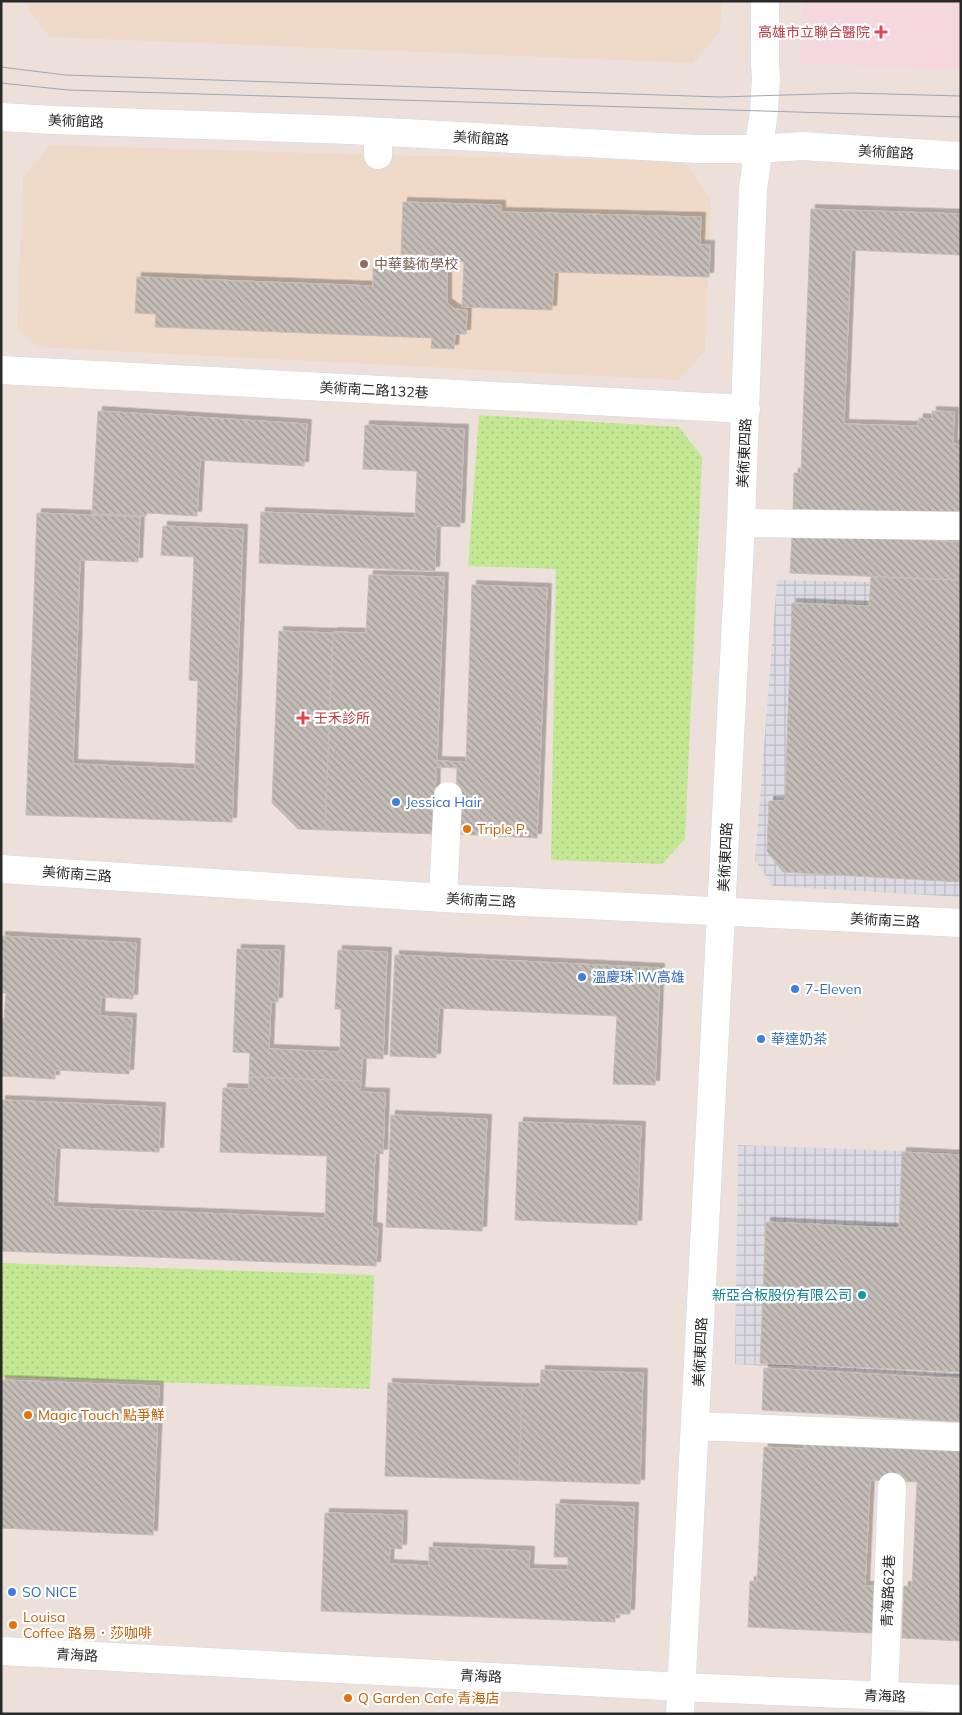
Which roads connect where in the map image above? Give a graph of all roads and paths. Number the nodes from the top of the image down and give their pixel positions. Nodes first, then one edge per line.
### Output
1 (765, 1) edge
2 (1, 117) edge
3 (757, 149) junction
4 (961, 156) edge
5 (1, 370) edge
6 (746, 409) junction
7 (741, 523) junction
8 (961, 526) edge
9 (448, 796) dead end
10 (1, 869) edge
11 (443, 898) junction
12 (722, 912) junction
13 (961, 923) edge
14 (696, 1426) junction
15 (961, 1437) edge
16 (892, 1486) dead end
17 (1, 1652) edge
18 (682, 1687) junction
19 (884, 1696) junction
20 (961, 1699) edge
21 (680, 1714) edge

1 - 3 street, 美術東四路
2 - 3 street, 美術館路
3 - 4 street, 美術館路
3 - 6 street, 美術東四路
5 - 6 street, 美術南二路132巷
6 - 7 street, 美術東四路
7 - 8 street
7 - 12 street, 美術東四路
9 - 11 street
10 - 11 street, 美術南三路
11 - 12 street, 美術南三路
12 - 13 street, 美術南三路
12 - 14 street, 美術東四路
14 - 15 street
14 - 18 street, 美術東四路
16 - 19 street, 青海路62巷
17 - 18 street, 青海路
18 - 19 street, 青海路
18 - 21 street, 美術東四路
19 - 20 street, 青海路

